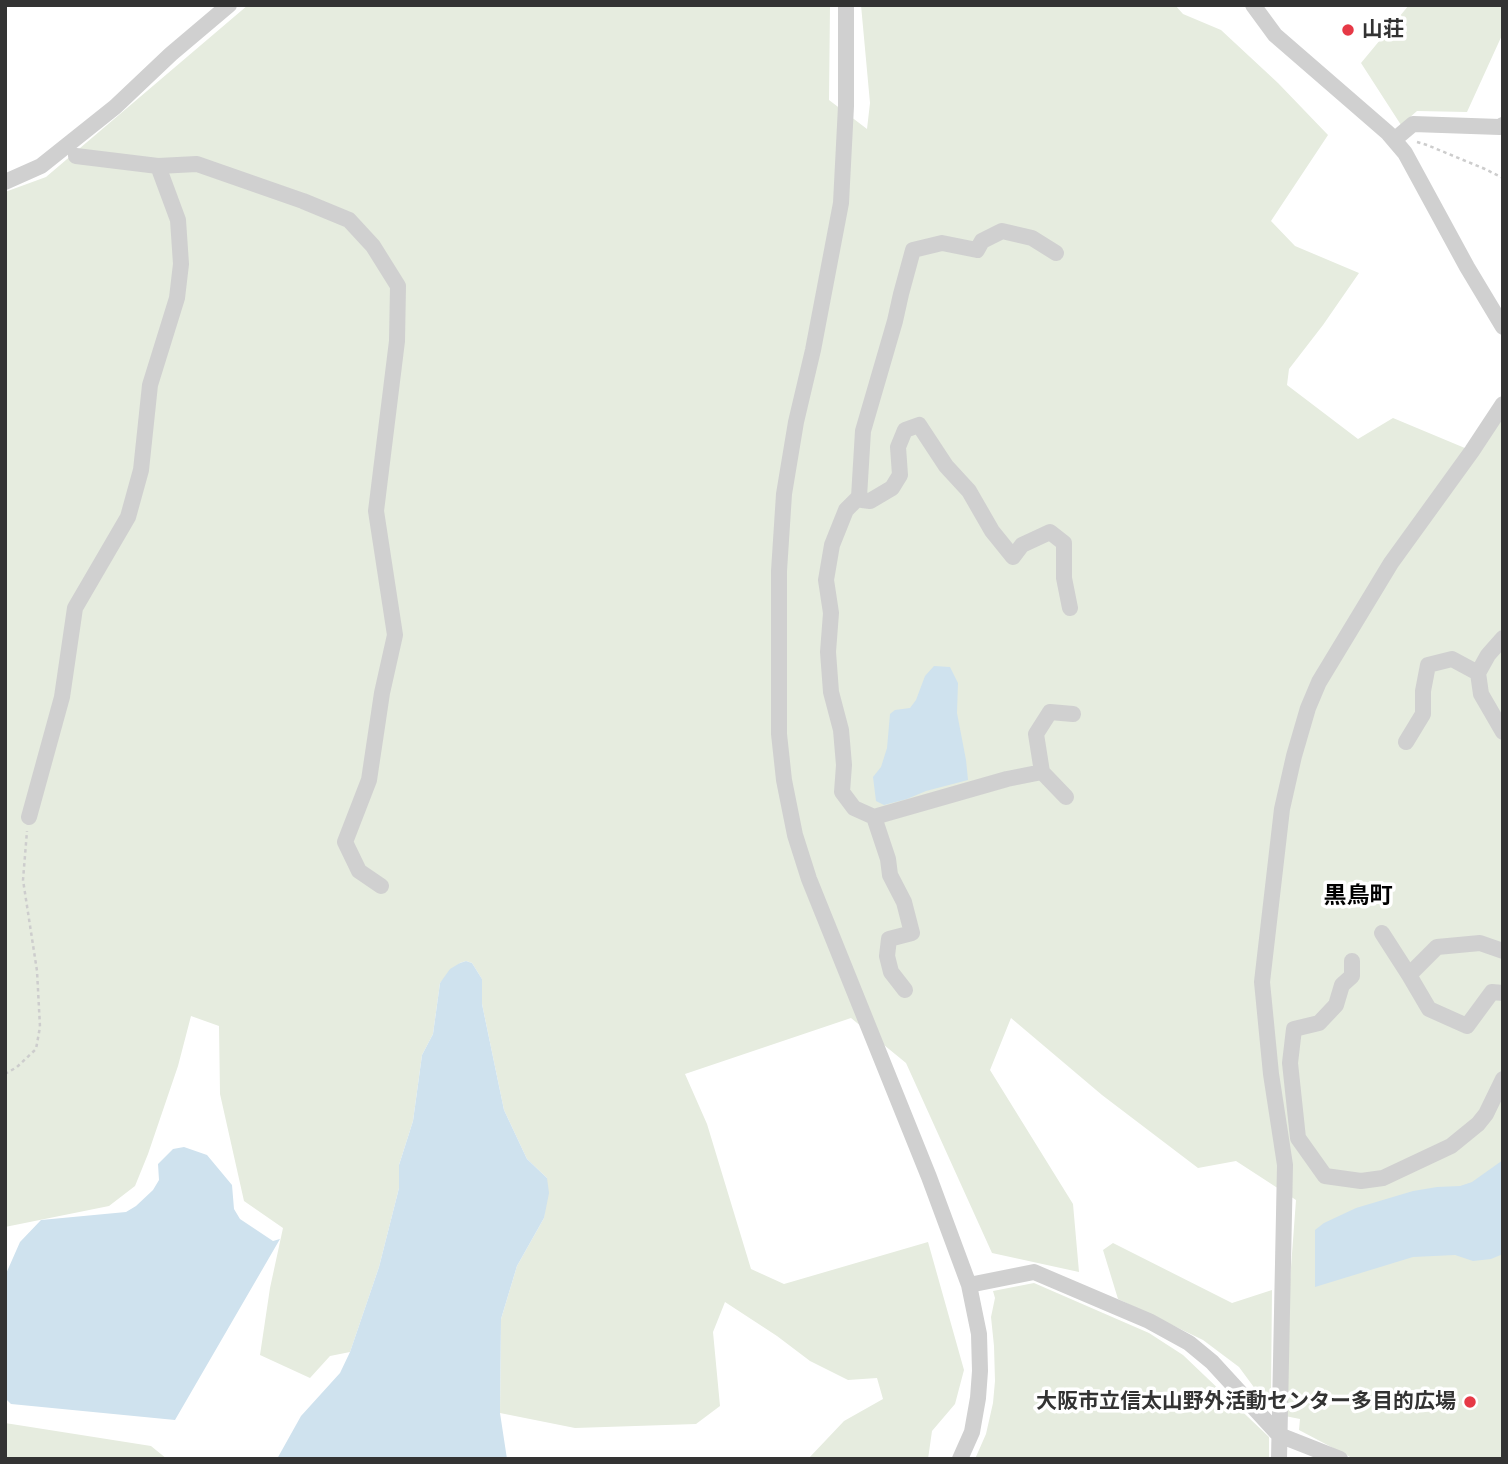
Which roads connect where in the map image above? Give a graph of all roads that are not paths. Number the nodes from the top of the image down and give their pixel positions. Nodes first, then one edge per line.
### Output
1 (229, 5) edge
2 (846, 5) edge
3 (1253, 5) edge
4 (1496, 126) edge
5 (1401, 140) junction
6 (1489, 143) dead end
7 (76, 156) dead end
8 (158, 166) junction
9 (5, 182) edge
10 (1056, 253) dead end
11 (1503, 327) edge
12 (1503, 404) edge
13 (862, 500) dead end
14 (1070, 608) dead end
15 (1503, 638) edge
16 (1478, 673) junction
17 (1073, 714) dead end
18 (1503, 732) edge
19 (1406, 742) dead end
20 (1042, 772) junction
21 (1066, 797) dead end
22 (29, 817) road end
23 (874, 817) junction
24 (381, 886) dead end
25 (1382, 933) dead end
26 (1503, 951) edge
27 (1352, 961) dead end
28 (1409, 975) junction
29 (905, 990) dead end
30 (1503, 993) edge
31 (1503, 1079) edge
32 (969, 1285) junction
33 (1279, 1434) junction
34 (960, 1459) edge
35 (1279, 1459) edge
36 (1340, 1459) edge

1 - 9 street
2 - 32 street
3 - 5 street
4 - 5 street
4 - 6 street
5 - 11 street
7 - 8 street
8 - 22 street
8 - 24 street
10 - 23 street
12 - 33 street
13 - 14 street
15 - 16 street
16 - 18 street
16 - 19 street
17 - 20 street
20 - 21 street
20 - 23 street
23 - 29 street
25 - 28 street
26 - 28 street
27 - 31 street
28 - 30 street
32 - 33 street
32 - 34 street
33 - 35 street
33 - 36 street

